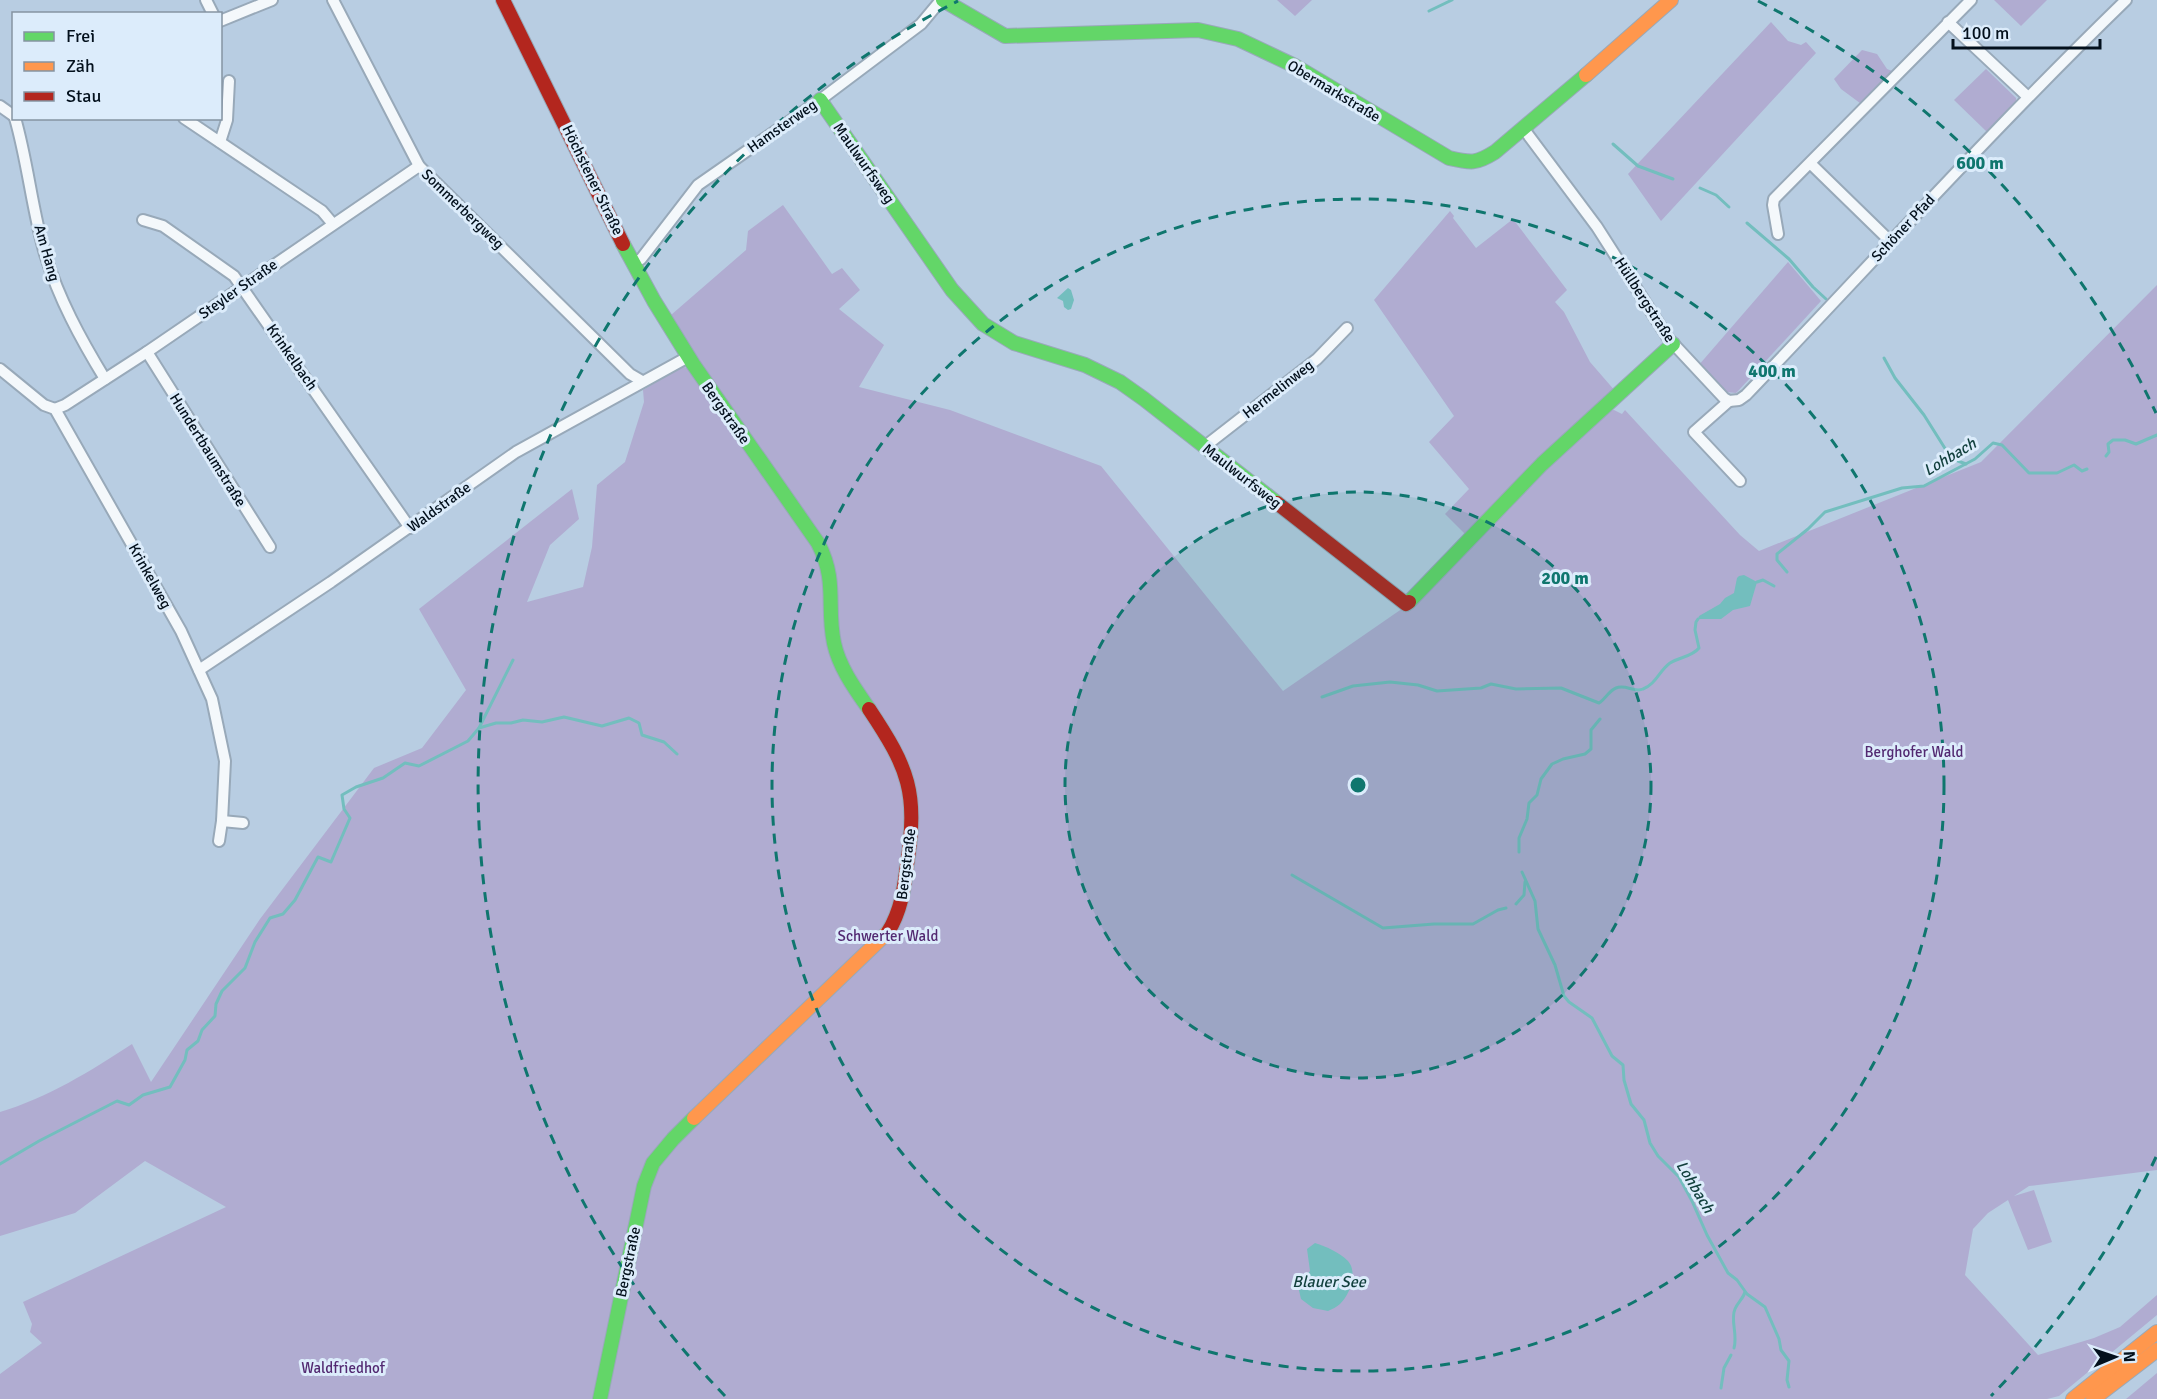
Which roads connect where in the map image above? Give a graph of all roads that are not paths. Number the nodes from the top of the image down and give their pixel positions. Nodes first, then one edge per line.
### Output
1 (272, 0) edge
2 (333, 0) edge
3 (503, 0) edge
4 (942, 0) edge
5 (1671, 0) edge
6 (1971, 0) edge
7 (2126, 0) edge
8 (222, 20) edge
9 (1948, 22) junction
10 (228, 81) dead end
11 (2028, 97) junction
12 (820, 100) junction
13 (0, 106) edge
14 (12, 115) edge
15 (15, 120) edge
16 (187, 120) edge
17 (1523, 128) junction
18 (220, 142) junction
19 (1811, 164) junction
20 (419, 166) junction
21 (143, 220) dead end
22 (333, 224) junction
23 (1778, 234) dead end
24 (1890, 241) junction
25 (633, 263) junction
26 (243, 286) junction
27 (1347, 328) dead end
28 (1673, 344) junction
29 (147, 352) junction
30 (688, 357) junction
31 (0, 369) edge
32 (105, 378) junction
33 (642, 381) junction
34 (1729, 401) junction
35 (55, 409) junction
36 (1204, 447) junction
37 (1740, 481) dead end
38 (410, 528) junction
39 (270, 547) dead end
40 (199, 670) junction
41 (222, 821) junction
42 (243, 823) dead end
43 (219, 842) dead end
44 (2157, 1332) edge
45 (2157, 1350) edge
46 (600, 1399) edge
47 (2073, 1399) edge
48 (2093, 1399) edge

1 - 8 street
2 - 20 street, Sommerbergweg
3 - 25 street, Höchstener Straße
4 - 12 street, Hamsterweg
4 - 17 street, Obermarkstraße
5 - 17 street, Obermarkstraße
6 - 9 street
7 - 11 street, Schöner Pfad
9 - 11 street
9 - 19 street
10 - 18 street
11 - 24 street, Schöner Pfad
12 - 25 street, Hamsterweg
12 - 36 street, Maulwurfsweg
13 - 14 street, Am Hang
15 - 32 street, Am Hang
16 - 18 street
17 - 28 street, Hüllbergstraße
18 - 22 street
19 - 23 street
19 - 24 street
20 - 22 street, Steyler Straße
20 - 33 street, Sommerbergweg
21 - 26 street, Krinkelbach
22 - 26 street, Steyler Straße
24 - 34 street, Schöner Pfad
25 - 30 street, Höchstener Straße
26 - 29 street, Steyler Straße
26 - 38 street, Krinkelbach
27 - 36 street, Hermelinweg
28 - 34 street, Hüllbergstraße
28 - 36 street, Maulwurfsweg
29 - 32 street, Steyler Straße
29 - 39 street, Hundertbaumstraße
30 - 33 street, Waldstraße
30 - 46 street, Bergstraße
31 - 35 street, Krinkelweg
32 - 35 street, Steyler Straße
33 - 38 street, Waldstraße
34 - 37 street
35 - 40 street, Krinkelweg
38 - 40 street, Waldstraße
40 - 41 street, Krinkelweg
41 - 42 street
41 - 43 street, Krinkelweg
44 - 47 street
45 - 48 street

